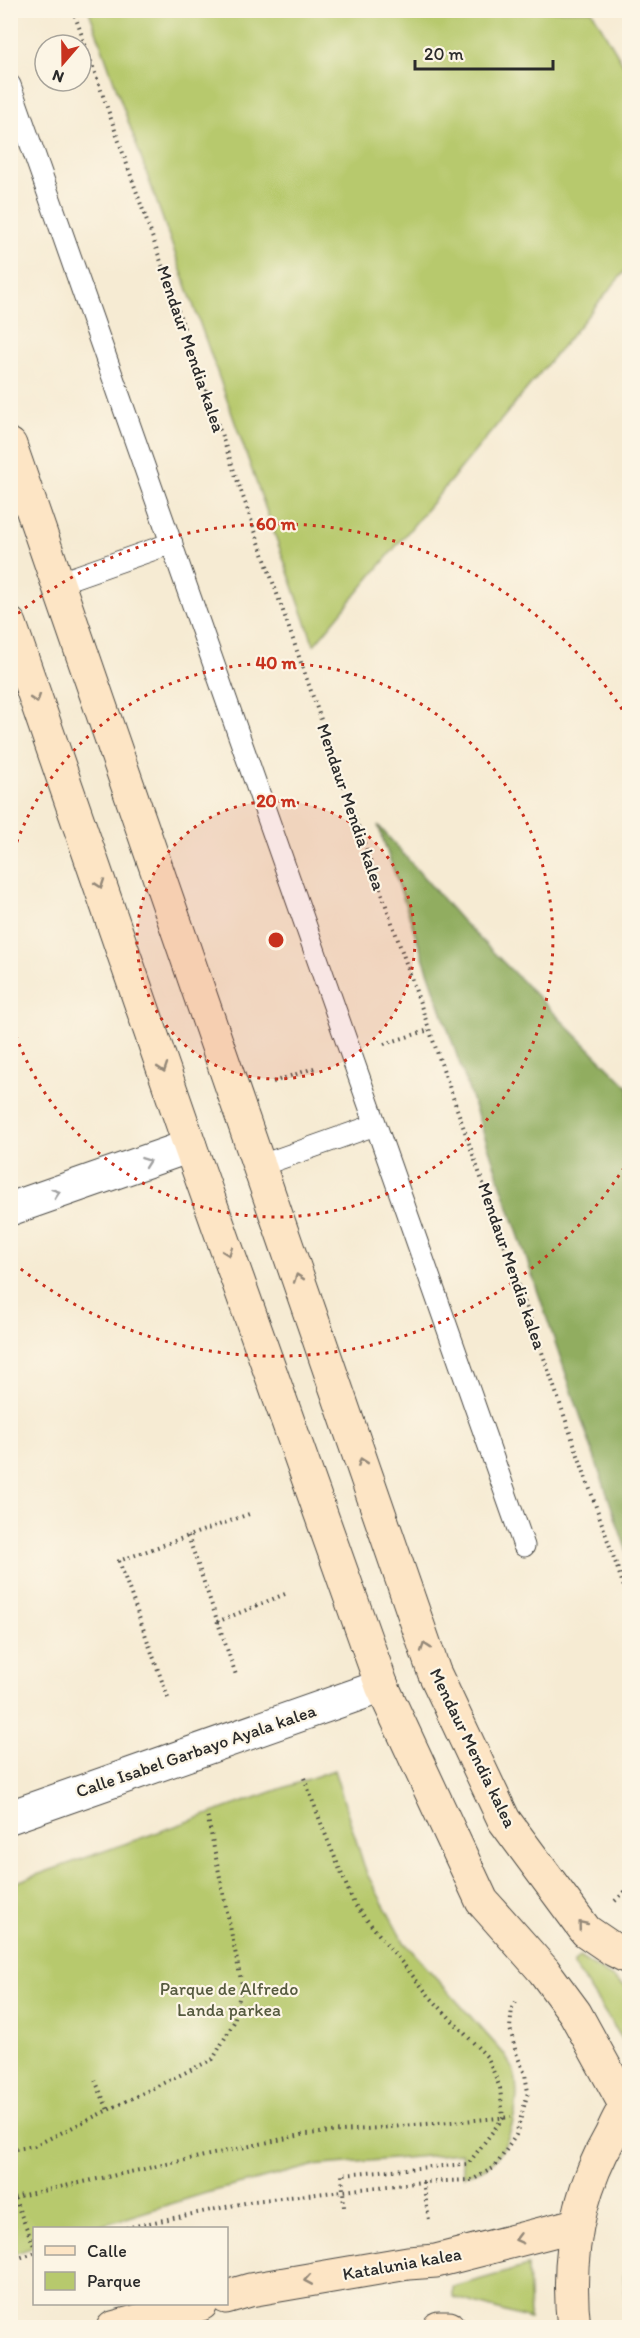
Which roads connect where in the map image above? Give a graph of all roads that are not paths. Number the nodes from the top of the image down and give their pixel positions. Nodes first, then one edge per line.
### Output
1 (10, 85) edge
2 (10, 445) edge
3 (172, 543) junction
4 (58, 583) junction
5 (10, 624) edge
6 (375, 1125) junction
7 (190, 1146) junction
8 (259, 1166) junction
9 (10, 1209) edge
10 (524, 1545) dead end
11 (382, 1686) junction
12 (10, 1817) edge
13 (630, 1958) edge
14 (628, 2105) edge
15 (576, 2225) junction
16 (228, 2296) edge
17 (197, 2305) edge
18 (113, 2328) edge
19 (439, 2328) edge
20 (449, 2328) edge
21 (574, 2328) edge

1 - 3 lane
2 - 4 street, Mendaur Mendia kalea
3 - 4 lane
3 - 6 lane
4 - 8 street, Mendaur Mendia kalea
5 -> 7 street
6 - 8 lane
6 - 10 lane
9 -> 7 street
7 -> 11 street
13 -> 8 street, Mendaur Mendia kalea
11 - 12 street, Calle Isabel Garbayo Ayala kalea
11 - 14 street
14 - 15 street
15 -> 16 street, Katalunia kalea
15 - 21 street
17 - 18 street
19 - 20 street

